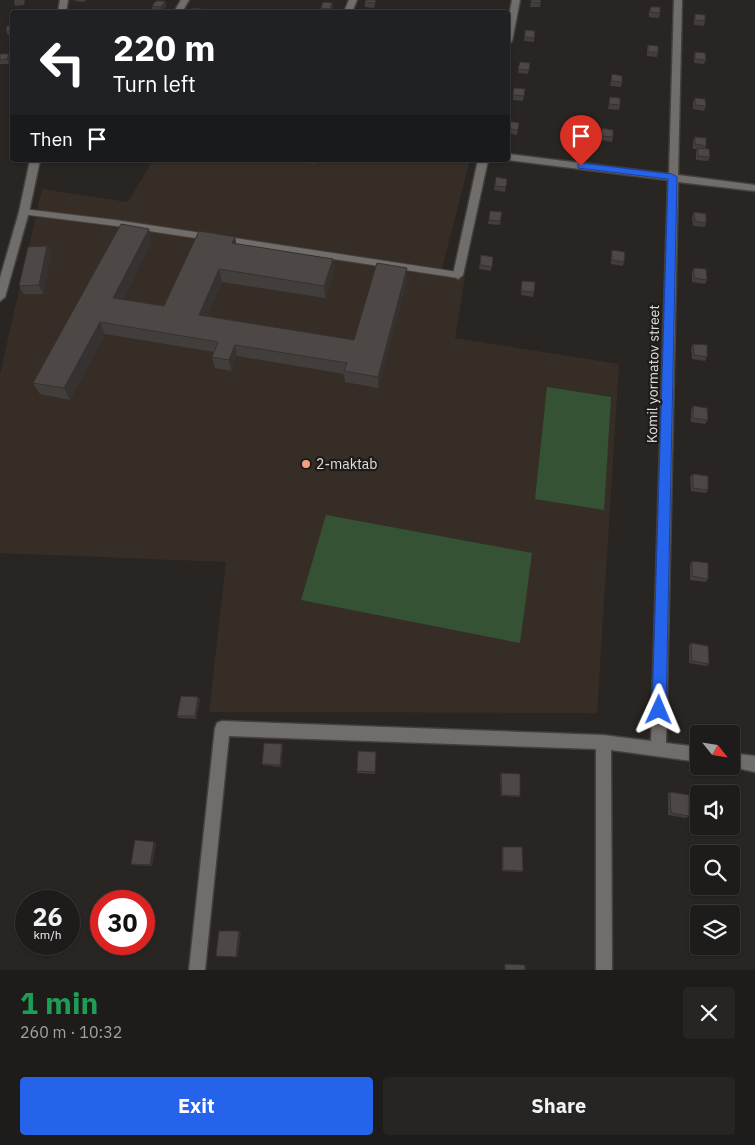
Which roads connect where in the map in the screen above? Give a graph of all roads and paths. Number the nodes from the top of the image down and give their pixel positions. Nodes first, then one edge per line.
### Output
1 (516, 0) edge
2 (678, 0) edge
3 (510, 32) edge
4 (510, 157) edge
5 (35, 162) edge
6 (483, 162) edge
7 (672, 177) junction
8 (755, 188) edge
9 (24, 212) junction
10 (458, 275) joint
11 (0, 297) edge
12 (603, 742) junction
13 (658, 749) junction
14 (690, 754) edge
15 (740, 762) edge
16 (755, 764) edge
17 (197, 970) edge
18 (604, 970) edge

1 - 3 street
2 - 7 street, Komil yormatov street
4 - 7 street
5 - 9 street
6 - 10 street
7 - 8 street
7 - 13 street, Komil yormatov street
9 - 10 lane
9 - 11 street
12 - 13 street
12 - 17 street
12 - 18 street
13 - 14 street
15 - 16 street

